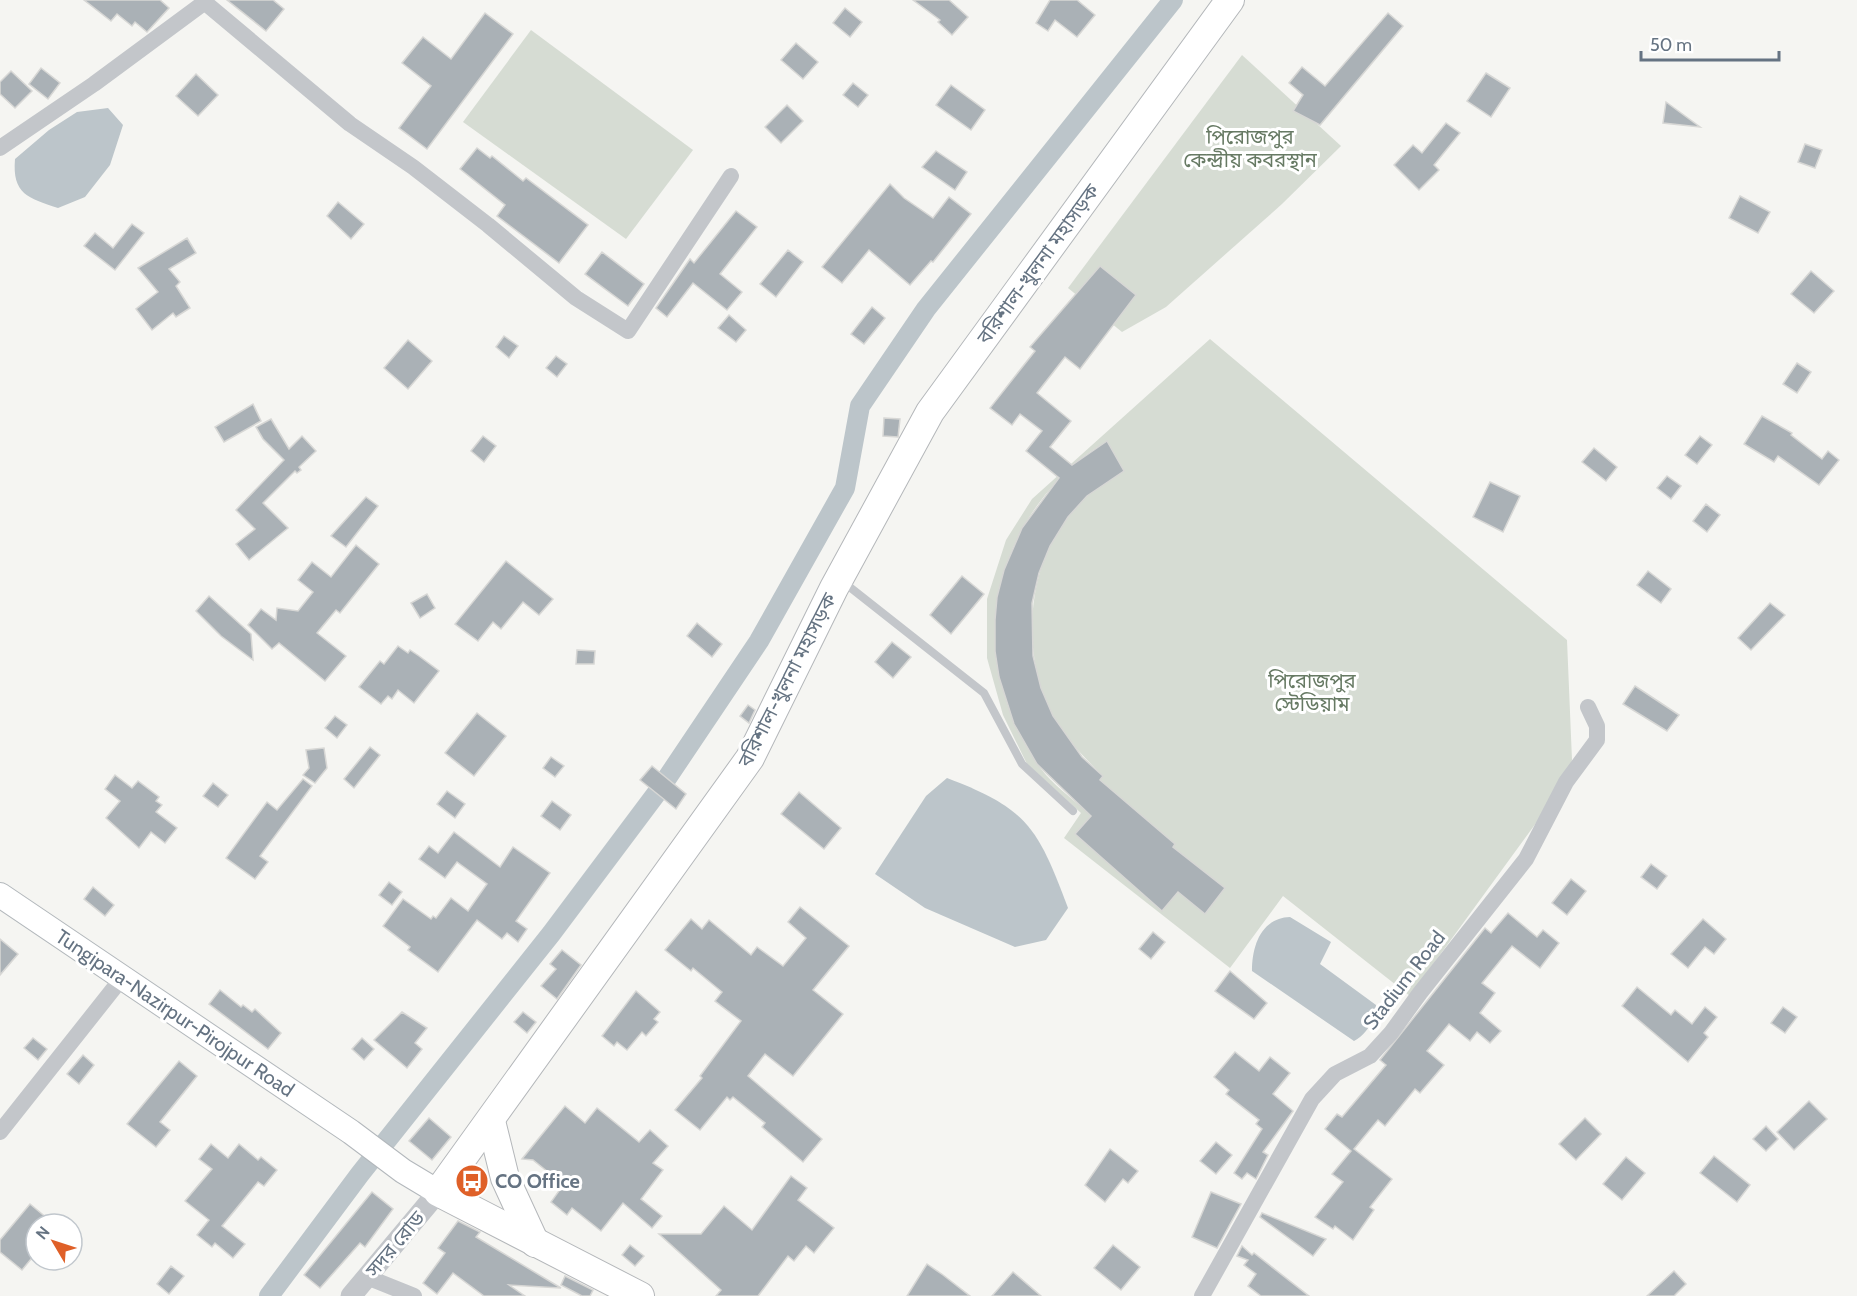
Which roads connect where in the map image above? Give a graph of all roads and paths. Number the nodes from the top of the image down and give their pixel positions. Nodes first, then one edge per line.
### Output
1 (1230, 0) edge
2 (203, 1) edge
3 (0, 148) edge
4 (731, 176) dead end
5 (840, 579) junction
6 (1588, 707) dead end
7 (1073, 811) dead end
8 (0, 895) edge
9 (122, 978) junction
10 (491, 1121) junction
11 (0, 1132) edge
12 (438, 1192) junction
13 (535, 1244) junction
14 (367, 1277) junction
15 (351, 1296) edge
16 (414, 1296) edge
17 (640, 1296) edge
18 (1202, 1296) edge

1 - 5 highway, বরিশাল-খুলনা মহাসড়ক
2 - 3 street
2 - 4 street
5 - 7 lane
5 - 10 highway, বরিশাল-খুলনা মহাসড়ক
6 - 18 street, Stadium Road
8 - 9 main road, Tungipara-Nazirpur-Pirojpur Road
9 - 11 street
9 - 12 main road, Tungipara-Nazirpur-Pirojpur Road
10 - 12 highway, বরিশাল-খুলনা মহাসড়ক
10 - 13 highway
12 - 13 highway
12 - 14 street, সদর রোড
13 - 17 highway
14 - 15 street, সদর রোড
14 - 16 street

